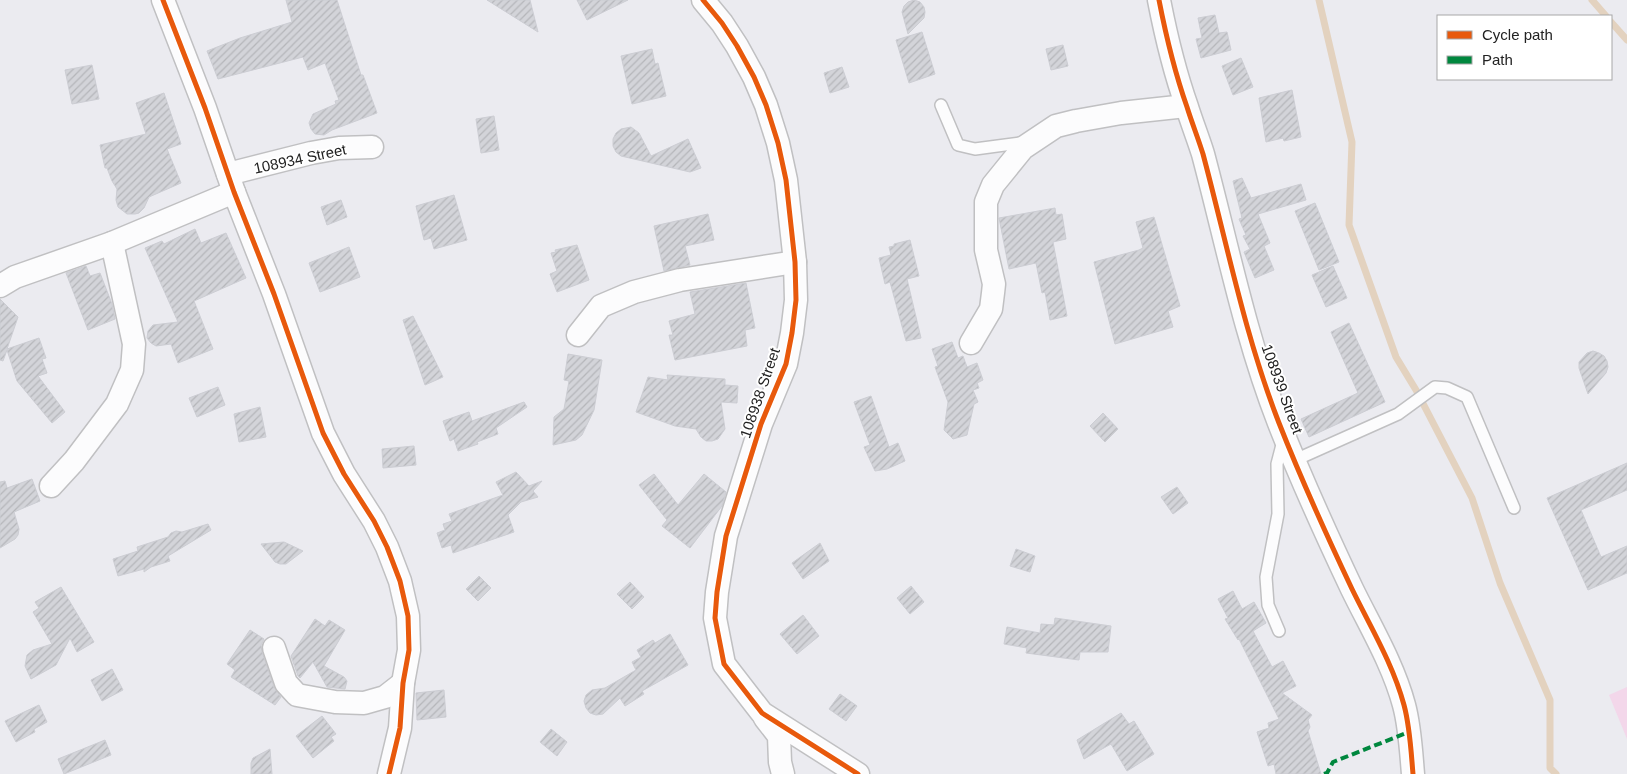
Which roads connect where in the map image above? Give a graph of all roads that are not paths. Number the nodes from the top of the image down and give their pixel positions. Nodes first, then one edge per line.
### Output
1 (163, 0) edge
2 (703, 0) edge
3 (1159, 0) edge
4 (941, 105) dead end
5 (1186, 106) junction
6 (1031, 142) junction
7 (372, 147) dead end
8 (231, 183) junction
9 (112, 243) junction
10 (795, 262) junction
11 (0, 286) edge
12 (578, 334) dead end
13 (970, 343) dead end
14 (1284, 434) junction
15 (1295, 460) junction
16 (51, 486) dead end
17 (1514, 508) dead end
18 (1279, 631) dead end
19 (274, 648) dead end
20 (403, 683) junction
21 (762, 713) junction
22 (389, 774) edge
23 (783, 774) edge
24 (858, 774) edge
25 (1414, 774) edge

1 - 8 street
2 - 10 street, 108938 Street
3 - 5 street, 108939 Street
4 - 6 lane
5 - 6 street
5 - 14 street, 108939 Street
6 - 13 street
7 - 8 street, 108934 Street
8 - 9 street, 108934 Street
8 - 20 street
9 - 11 street, 108934 Street
9 - 16 street
10 - 12 street
10 - 21 street, 108938 Street
14 - 15 street, 108939 Street
14 - 18 lane
15 - 17 lane
15 - 25 street, 108939 Street
19 - 20 street
20 - 22 street
21 - 23 street
21 - 24 street, 108938 Street

